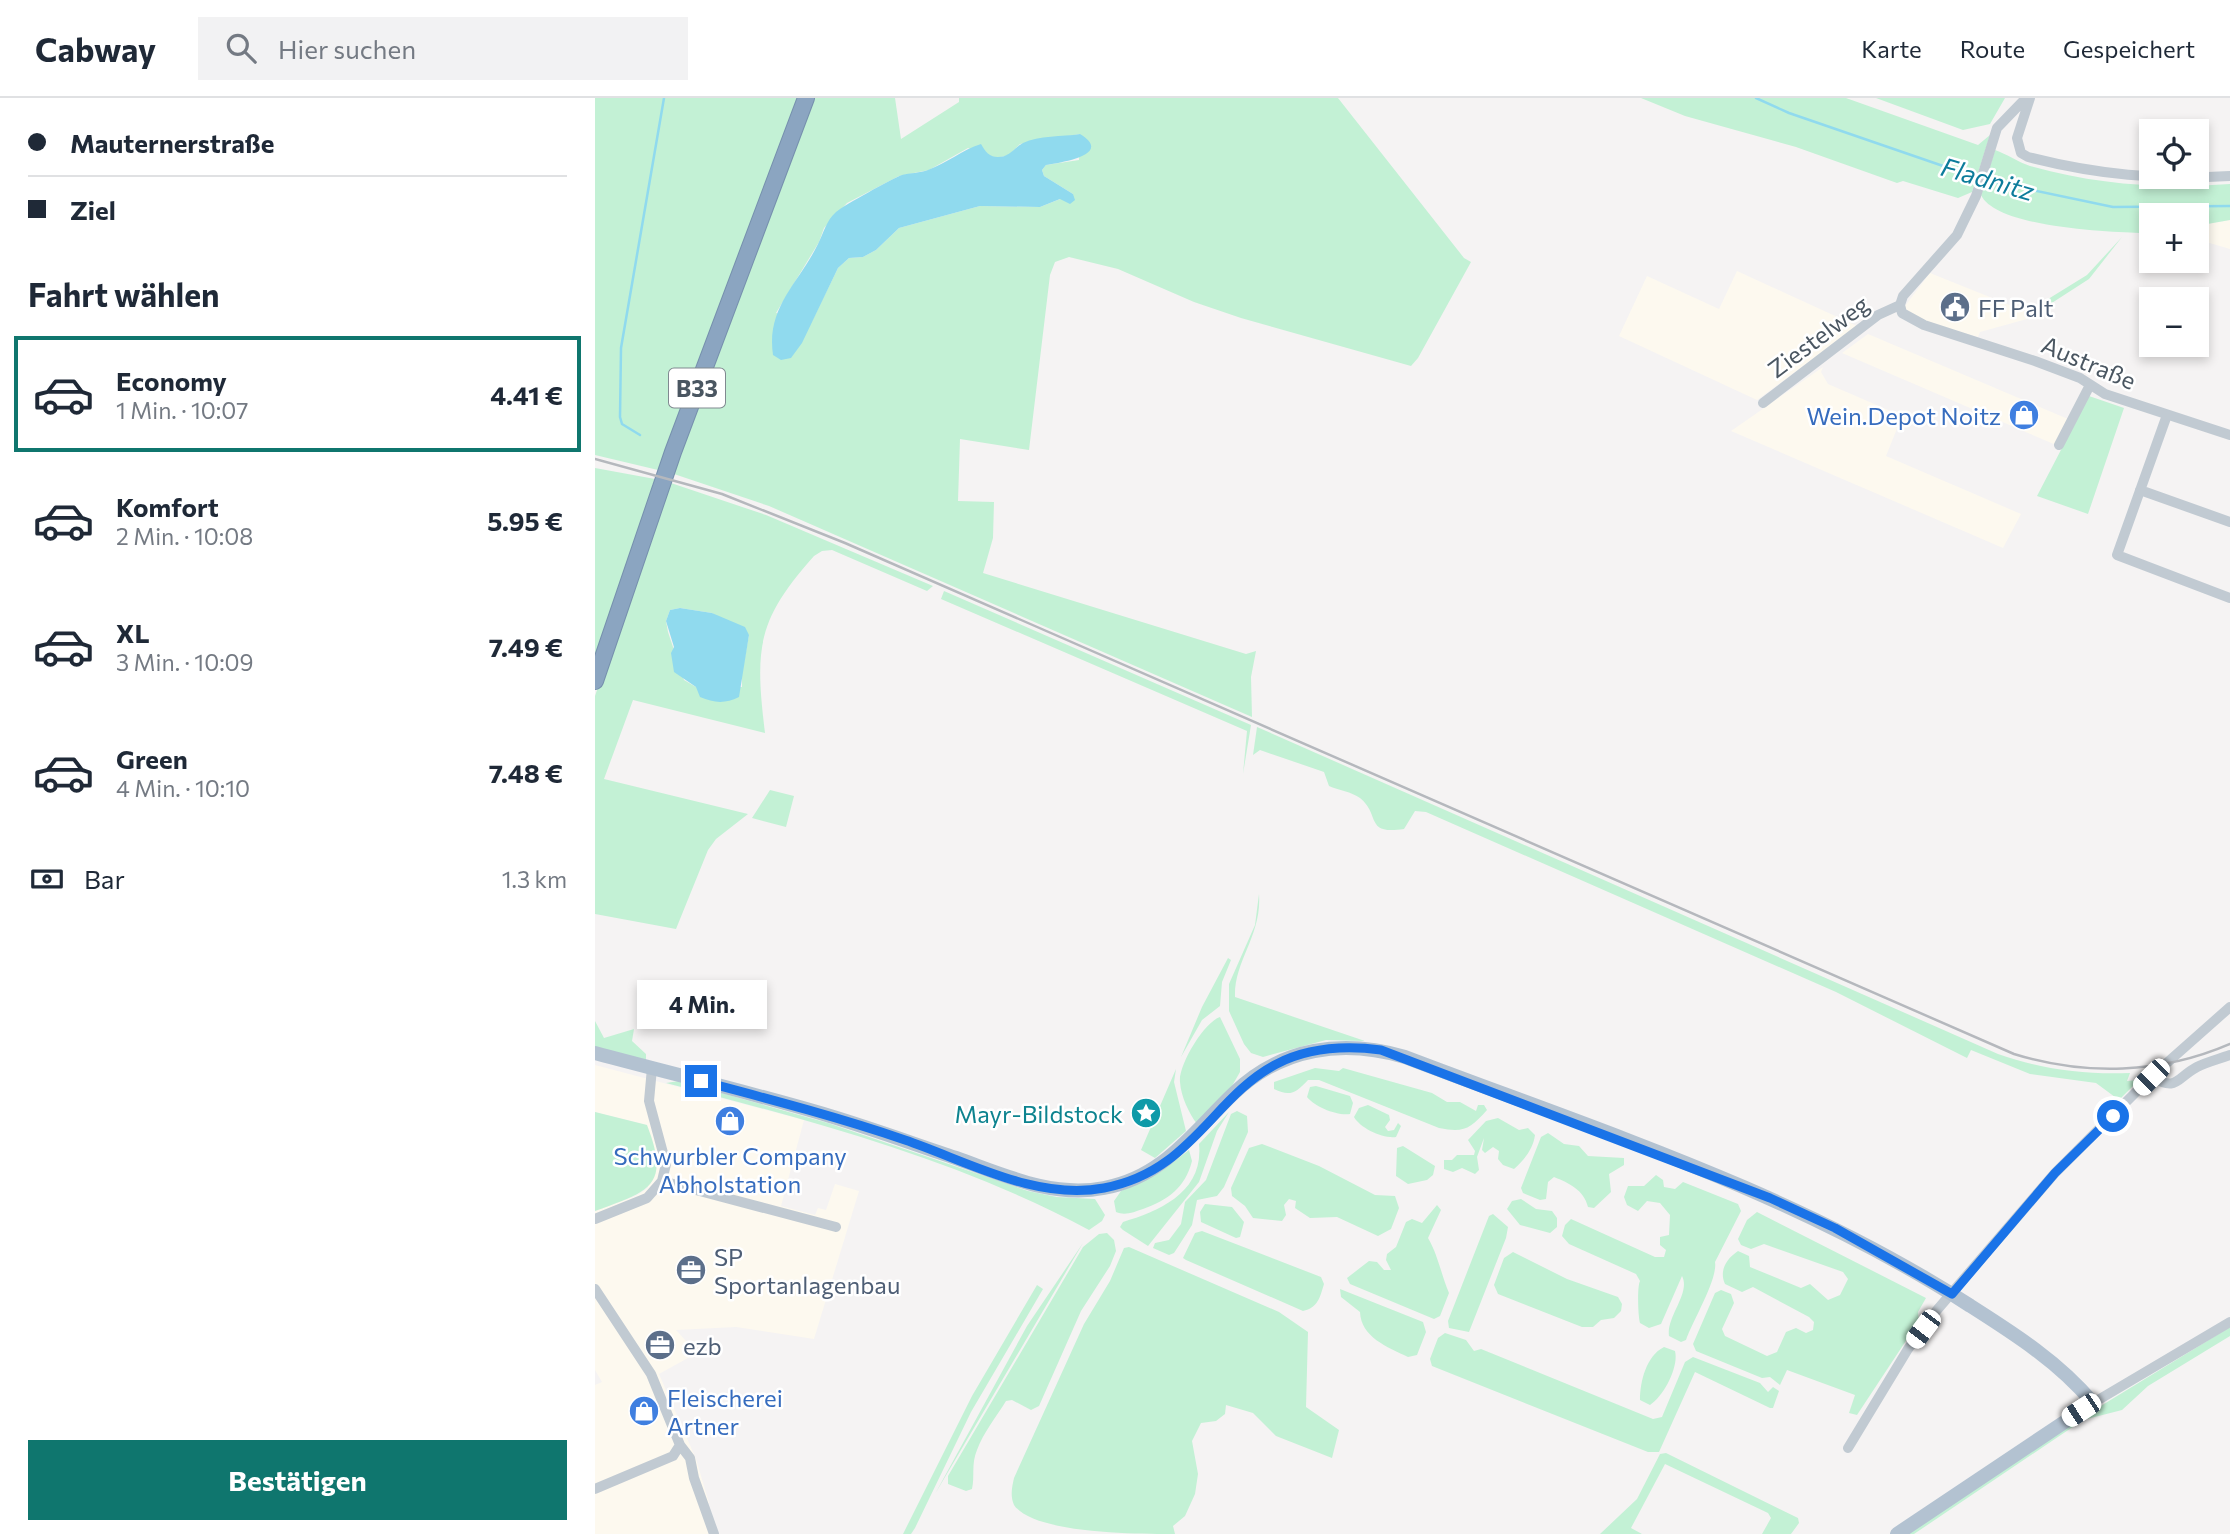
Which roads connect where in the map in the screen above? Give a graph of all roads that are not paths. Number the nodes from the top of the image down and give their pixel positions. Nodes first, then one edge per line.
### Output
1 (806, 98) edge
2 (2028, 98) edge
3 (2230, 176) edge
4 (1900, 305) junction
5 (2090, 385) junction
6 (1763, 403) dead end
7 (2167, 415) junction
8 (2230, 435) edge
9 (2059, 445) dead end
10 (2140, 490) junction
11 (2230, 522) edge
12 (2230, 598) edge
13 (595, 681) edge
14 (2230, 1007) edge
15 (595, 1053) edge
16 (2230, 1055) edge
17 (652, 1068) junction
18 (2151, 1077) junction
19 (662, 1181) junction
20 (595, 1219) edge
21 (836, 1227) dead end
22 (595, 1289) edge
23 (1952, 1294) junction
24 (2230, 1322) edge
25 (2087, 1406) junction
26 (680, 1446) junction
27 (1849, 1448) dead end
28 (595, 1489) edge
29 (714, 1534) edge
30 (1897, 1534) edge

1 - 13 highway, B33
2 - 3 street
2 - 4 street
4 - 5 street, Austraße
4 - 6 street, Ziestelweg
5 - 7 street, Austraße
5 - 9 street
7 - 8 street, Austraße
7 - 10 street
10 - 11 street
10 - 12 street
14 - 18 street
15 - 17 main road
16 - 18 street
17 - 19 street
17 - 23 main road
18 - 23 street
19 - 20 street
19 - 21 street
22 - 26 street
23 - 25 main road
23 - 27 street
24 - 25 street
25 - 30 main road
26 - 28 street
26 - 29 street

